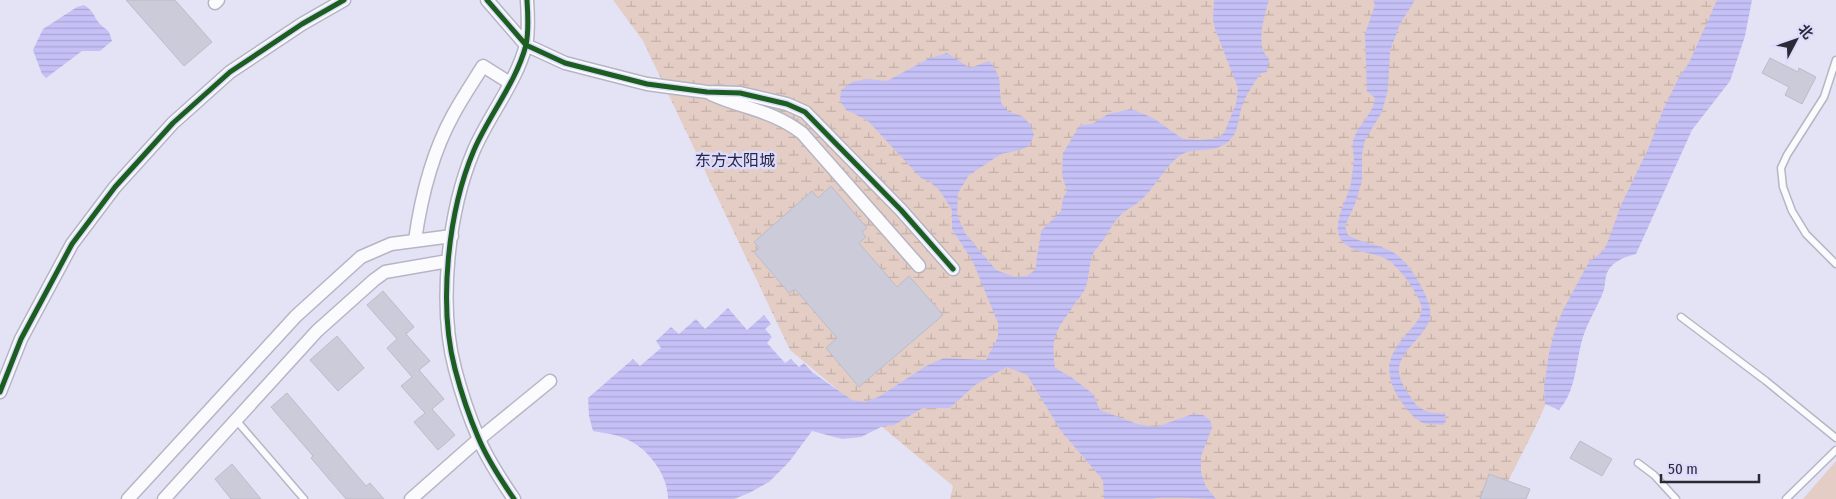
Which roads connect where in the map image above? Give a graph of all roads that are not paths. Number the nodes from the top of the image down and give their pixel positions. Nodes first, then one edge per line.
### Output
1 (344, 0) edge
2 (487, 0) edge
3 (527, 0) edge
4 (326, 4) edge
5 (526, 45) junction
6 (1836, 60) edge
7 (510, 83) junction
8 (706, 92) junction
9 (452, 236) junction
10 (416, 240) junction
11 (448, 261) junction
12 (1836, 264) edge
13 (919, 266) dead end
14 (953, 269) dead end
15 (1681, 317) dead end
16 (550, 381) dead end
17 (0, 392) edge
18 (236, 420) junction
19 (1836, 438) edge
20 (478, 439) junction
21 (1836, 450) edge
22 (1638, 463) dead end
23 (128, 499) edge
24 (164, 499) edge
25 (304, 499) edge
26 (411, 499) edge
27 (514, 499) edge
28 (1676, 499) edge
29 (1786, 499) edge

1 - 4 street
2 - 5 street
3 - 5 street
4 - 17 street
5 - 7 street
5 - 8 street
6 - 12 lane
7 - 9 street
7 - 10 street
8 - 13 street
8 - 14 street
9 - 10 street
9 - 11 street
10 - 23 street
11 - 18 street
11 - 20 street
15 - 19 lane
16 - 20 street
18 - 24 street
18 - 25 lane
20 - 26 street
20 - 27 street
21 - 29 lane
22 - 28 lane

